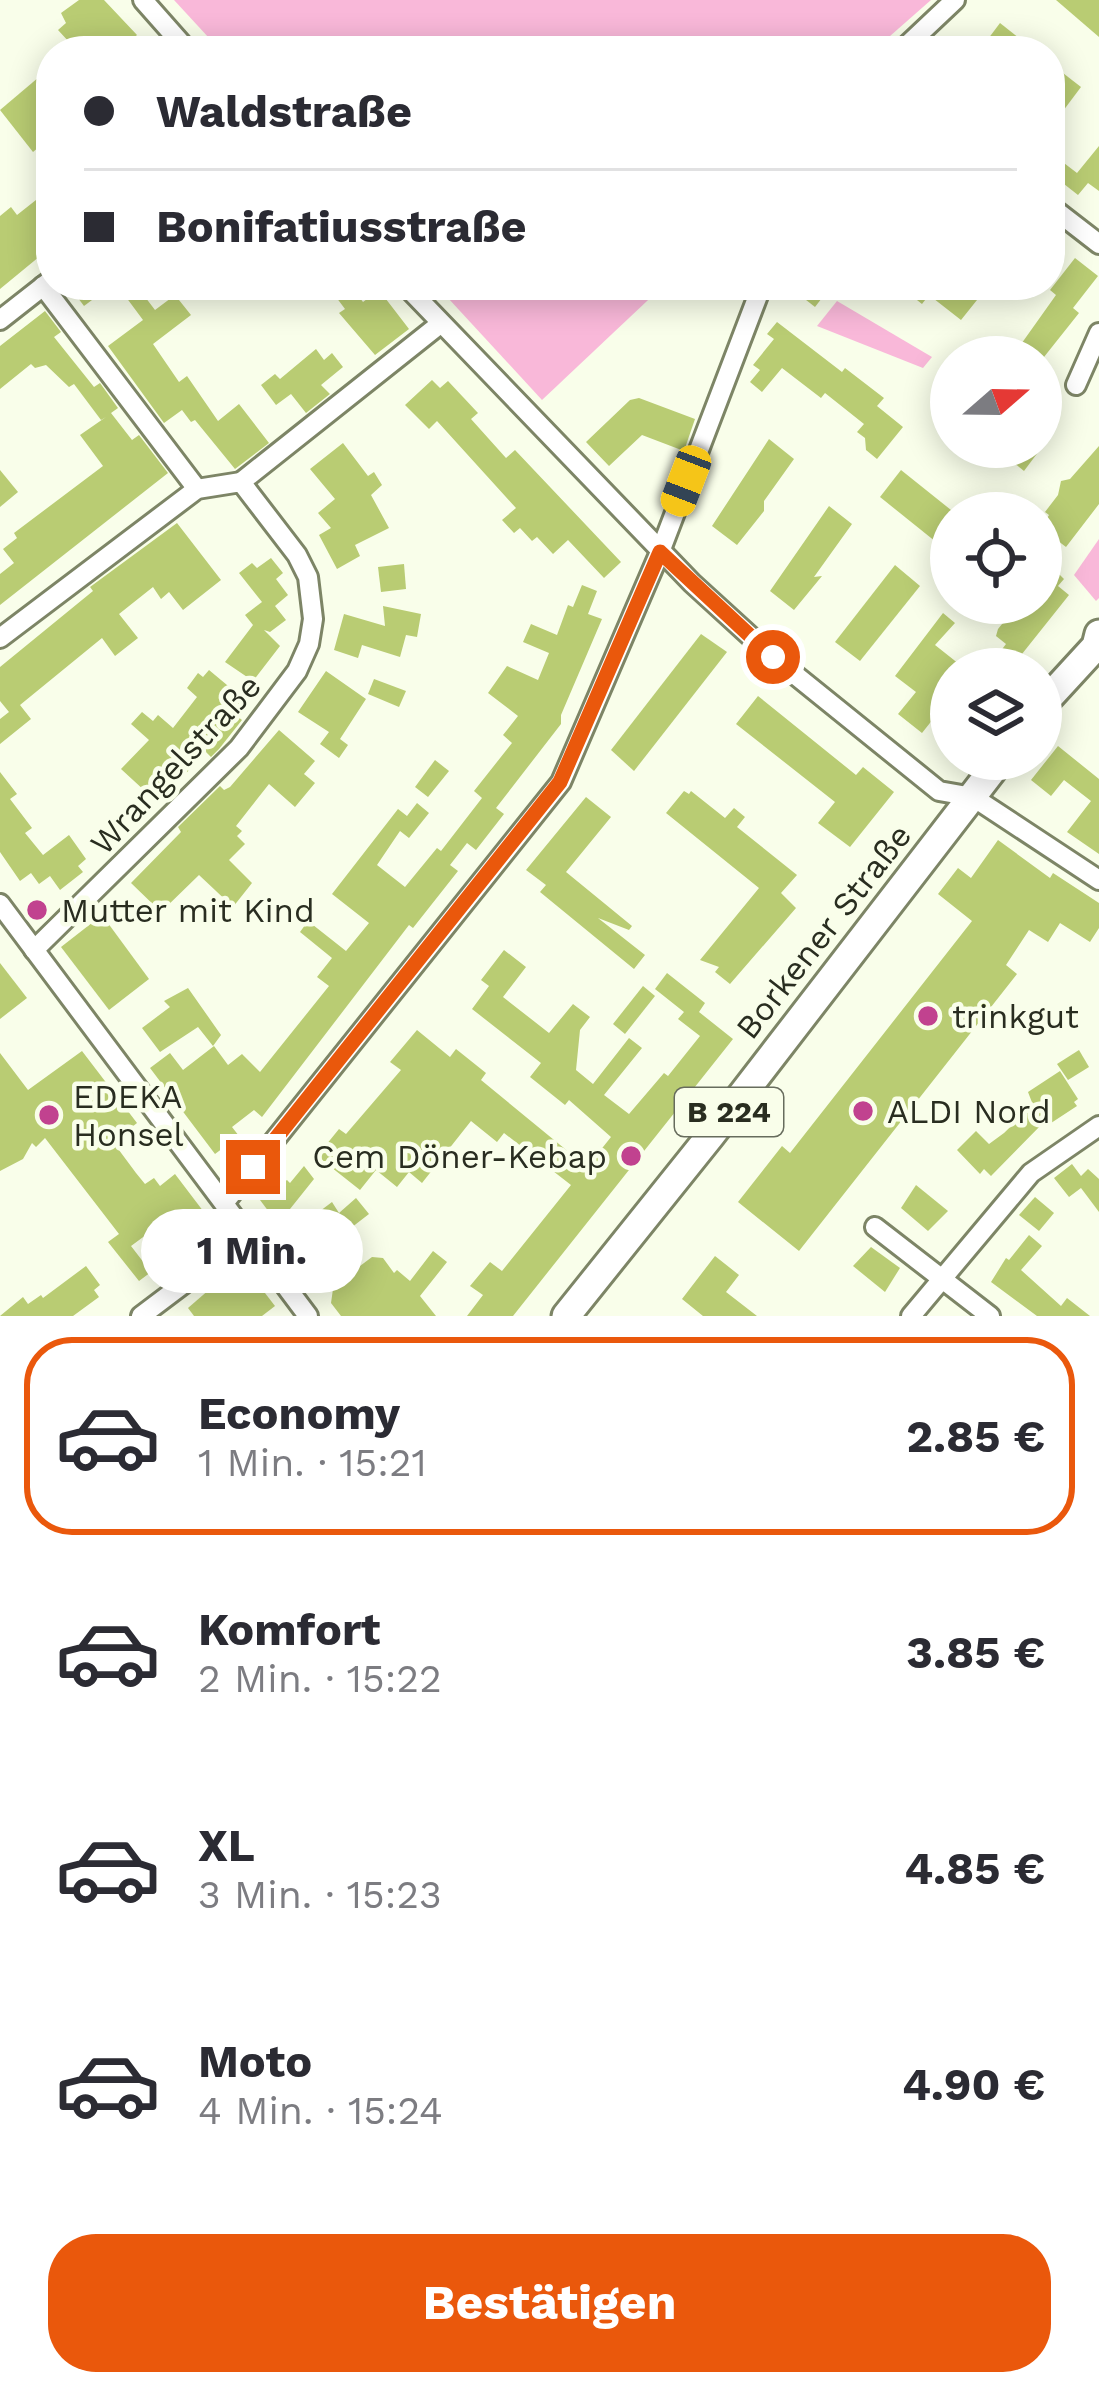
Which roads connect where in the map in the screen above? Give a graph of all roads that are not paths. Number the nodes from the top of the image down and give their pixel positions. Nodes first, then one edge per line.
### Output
1 (143, 0) edge
2 (955, 0) edge
3 (175, 36) edge
4 (917, 36) edge
5 (1065, 218) edge
6 (1099, 244) edge
7 (36, 292) edge
8 (59, 300) edge
9 (418, 300) edge
10 (756, 300) edge
11 (0, 320) edge
12 (440, 324) junction
13 (1099, 333) edge
14 (1076, 385) dead end
15 (241, 482) junction
16 (197, 489) junction
17 (660, 552) junction
18 (1098, 635) edge
19 (0, 638) edge
20 (1062, 668) edge
21 (986, 780) edge
22 (973, 797) junction
23 (1099, 879) edge
24 (0, 904) edge
25 (34, 950) junction
26 (1099, 1126) edge
27 (225, 1202) junction
28 (875, 1227) dead end
29 (247, 1236) junction
30 (940, 1276) junction
31 (141, 1316) edge
32 (308, 1316) edge
33 (566, 1316) edge
34 (911, 1316) edge
35 (990, 1316) edge

1 - 3 street
2 - 4 street
5 - 6 street
7 - 11 street
8 - 16 street
9 - 12 street
10 - 17 street
12 - 15 street
12 - 17 street
13 - 14 street
15 - 16 street
15 - 25 street, Wrangelstraße
16 - 19 street
17 - 22 street
17 - 27 street
18 - 20 main road
21 - 22 main road, Borkener Straße / B 224
22 - 23 street
22 - 33 main road, Borkener Straße / B 224
24 - 25 street
25 - 27 street
26 - 30 street
27 - 29 street
28 - 30 street
29 - 31 street
29 - 32 street
30 - 34 street
30 - 35 street

